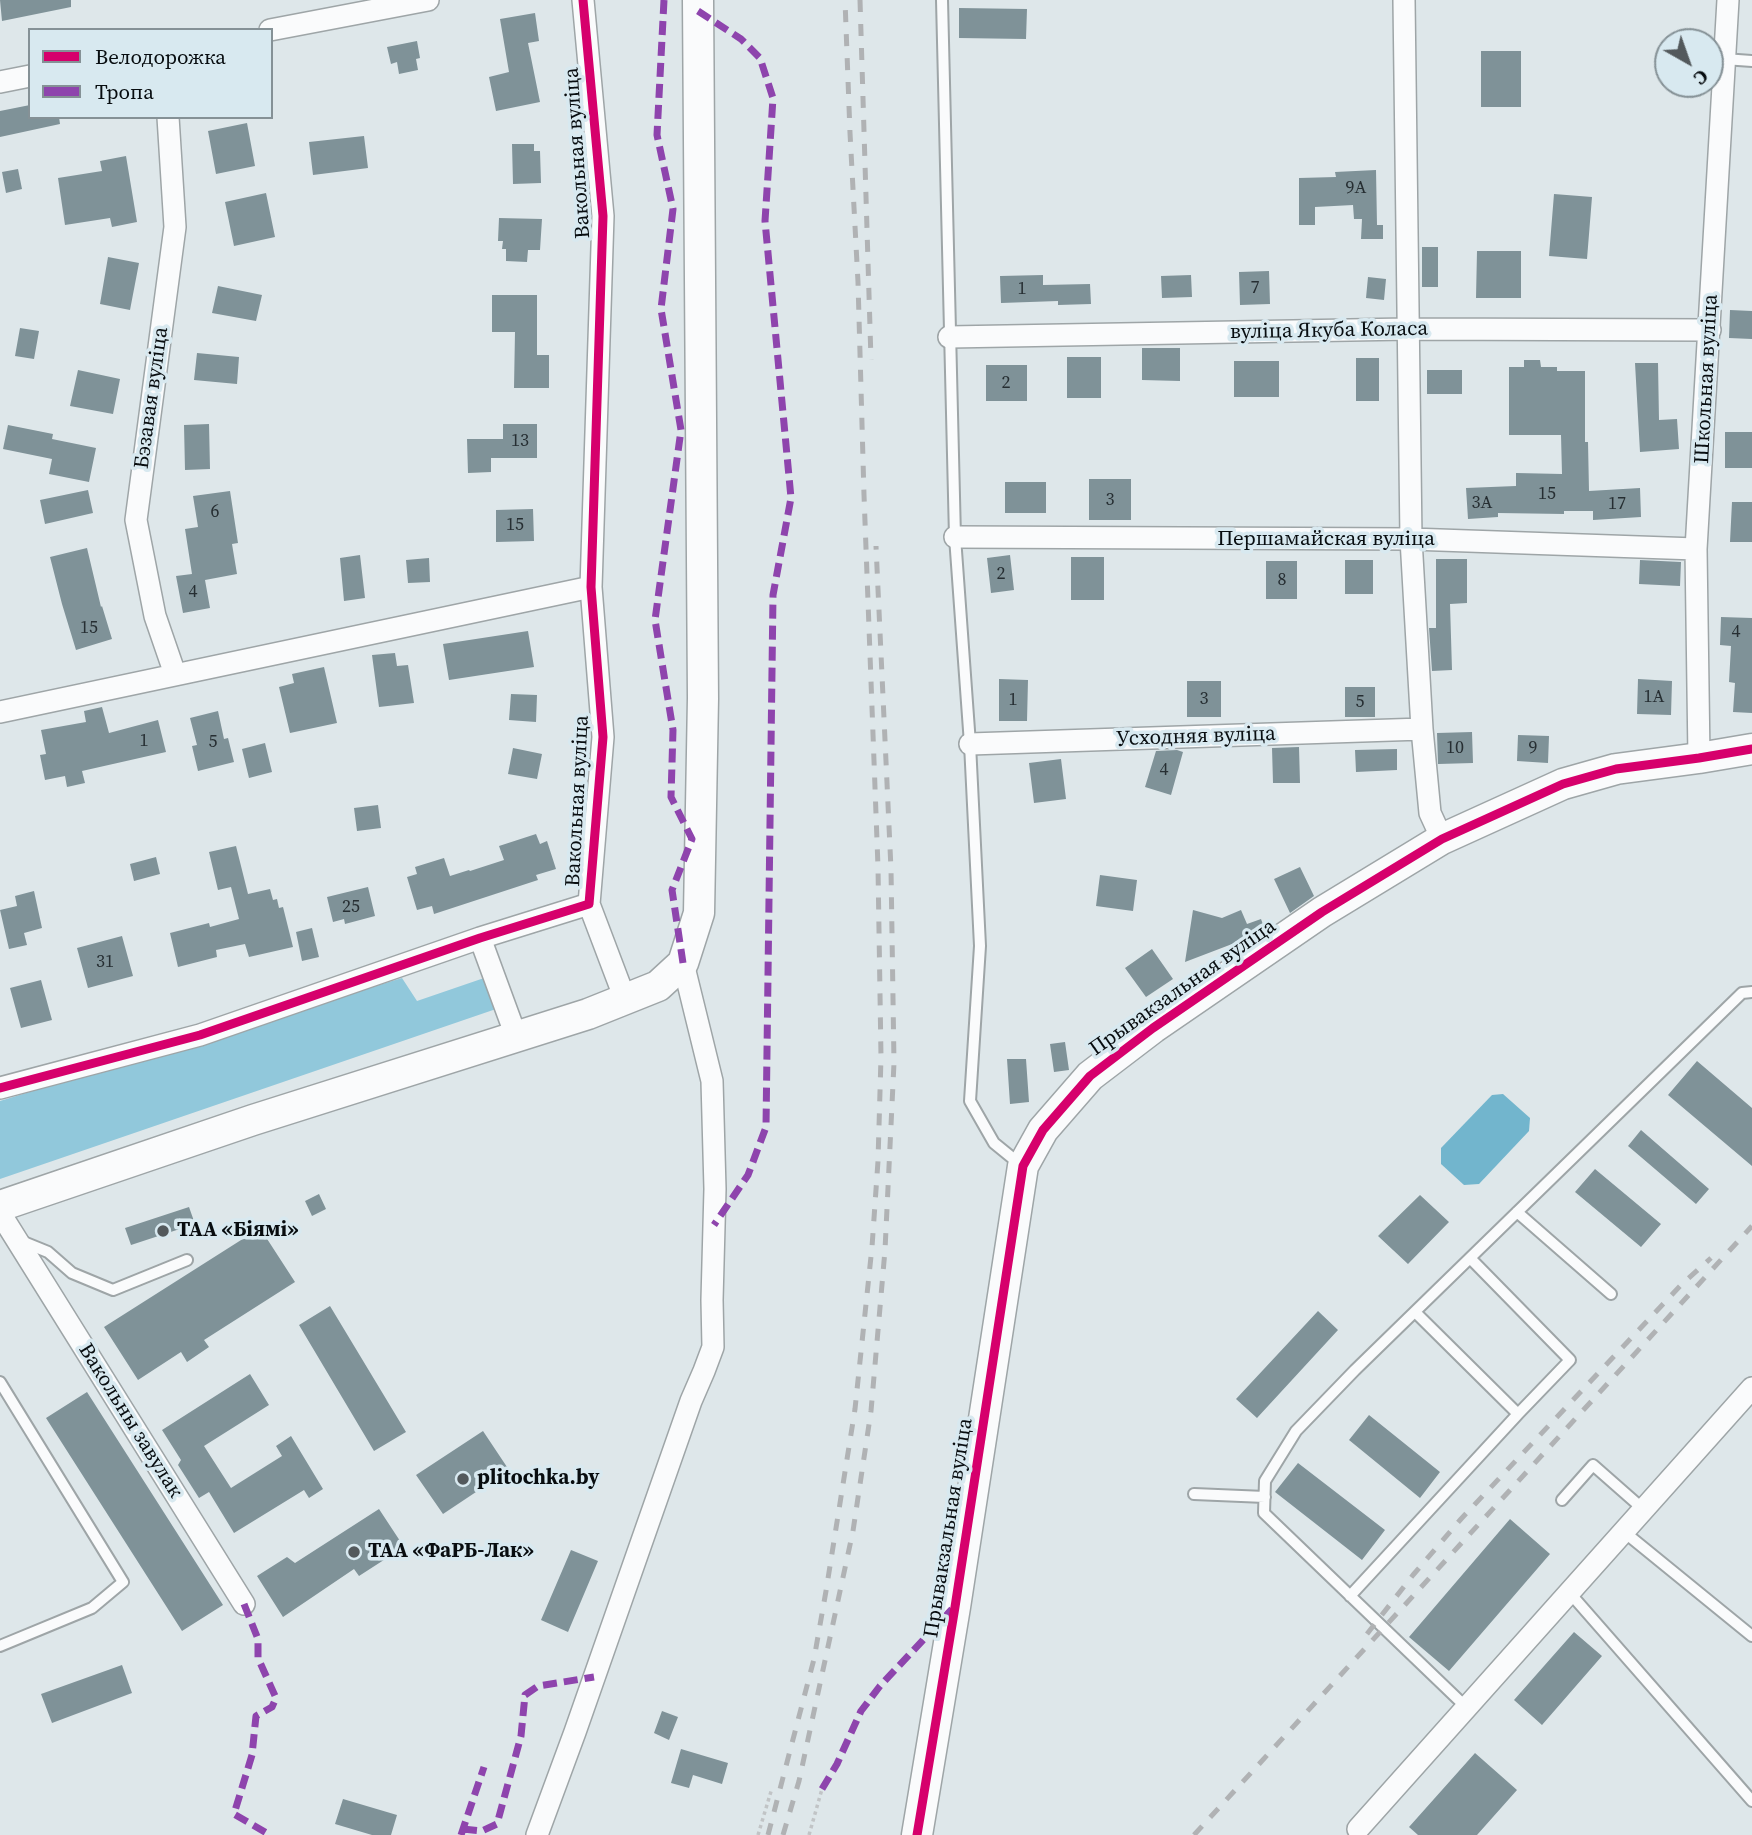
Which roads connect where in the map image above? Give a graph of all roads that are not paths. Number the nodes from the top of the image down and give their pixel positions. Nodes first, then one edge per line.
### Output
1 (428, 0) edge
2 (583, 0) edge
3 (698, 0) edge
4 (942, 0) edge
5 (1404, 0) edge
6 (1728, 0) edge
7 (273, 29) edge
8 (1724, 59) joint
9 (1752, 61) edge
10 (28, 76) edge
11 (0, 82) edge
12 (1722, 98) edge
13 (168, 119) edge
14 (1407, 329) junction
15 (1710, 330) junction
16 (949, 337) junction
17 (955, 537) junction
18 (1411, 540) junction
19 (1696, 549) junction
20 (591, 586) junction
21 (175, 674) junction
22 (0, 712) edge
23 (1422, 729) junction
24 (970, 744) junction
25 (1752, 749) edge
26 (1699, 758) junction
27 (1442, 839) junction
28 (589, 904) junction
29 (480, 938) junction
30 (683, 963) junction
31 (1752, 992) edge
32 (625, 999) junction
33 (516, 1036) junction
34 (0, 1088) edge
35 (1023, 1166) junction
36 (0, 1206) edge
37 (1517, 1212) junction
38 (0, 1213) edge
39 (16, 1238) junction
40 (1470, 1258) junction
41 (187, 1260) dead end
42 (1611, 1294) dead end
43 (1415, 1312) junction
44 (0, 1382) edge
45 (1752, 1388) edge
46 (1518, 1414) junction
47 (1194, 1494) dead end
48 (1265, 1497) junction
49 (1562, 1500) dead end
50 (1643, 1509) junction
51 (1623, 1531) junction
52 (1569, 1592) junction
53 (1350, 1596) junction
54 (244, 1604) dead end
55 (1752, 1636) edge
56 (0, 1646) edge
57 (1466, 1707) junction
58 (1752, 1801) edge
59 (1361, 1832) edge
60 (537, 1835) edge
61 (916, 1835) edge

1 - 7 street
2 - 20 street, Вакольная вуліца
3 - 30 main road
4 - 16 lane
5 - 14 street
6 - 8 street, Школьная вуліца
8 - 9 lane
10 - 11 street
12 - 15 street, Школьная вуліца
13 - 21 street, Бэзавая вуліца
14 - 15 street, вуліца Якуба Коласа
14 - 16 street, вуліца Якуба Коласа
14 - 18 street
15 - 19 street, Школьная вуліца
16 - 17 lane
17 - 18 street, Першамайская вуліца
17 - 24 lane
18 - 19 street, Першамайская вуліца
18 - 23 street
19 - 26 street, Школьная вуліца
20 - 21 street
20 - 28 street, Вакольная вуліца
21 - 22 street
23 - 24 street, Усходняя вуліца
23 - 27 street
24 - 35 lane
25 - 26 main road, Прывакзальная вуліца
26 - 27 main road, Прывакзальная вуліца
27 - 35 main road, Прывакзальная вуліца
28 - 29 street, Вакольная вуліца
28 - 32 street
29 - 33 street
29 - 34 street, Вакольная вуліца
30 - 32 main road
30 - 60 street
31 - 37 lane
32 - 33 main road
33 - 36 main road
35 - 61 main road, Прывакзальная вуліца
37 - 40 lane
37 - 42 lane
38 - 39 street, Вакольны завулак
39 - 41 lane
39 - 54 street, Вакольны завулак
40 - 43 lane
40 - 46 lane
43 - 46 lane
43 - 48 lane
44 - 56 lane
45 - 50 street
46 - 53 lane
47 - 48 lane
48 - 53 lane
49 - 50 lane
50 - 51 street
51 - 52 street
51 - 55 lane
52 - 57 street
52 - 58 lane
53 - 57 lane
57 - 59 street

